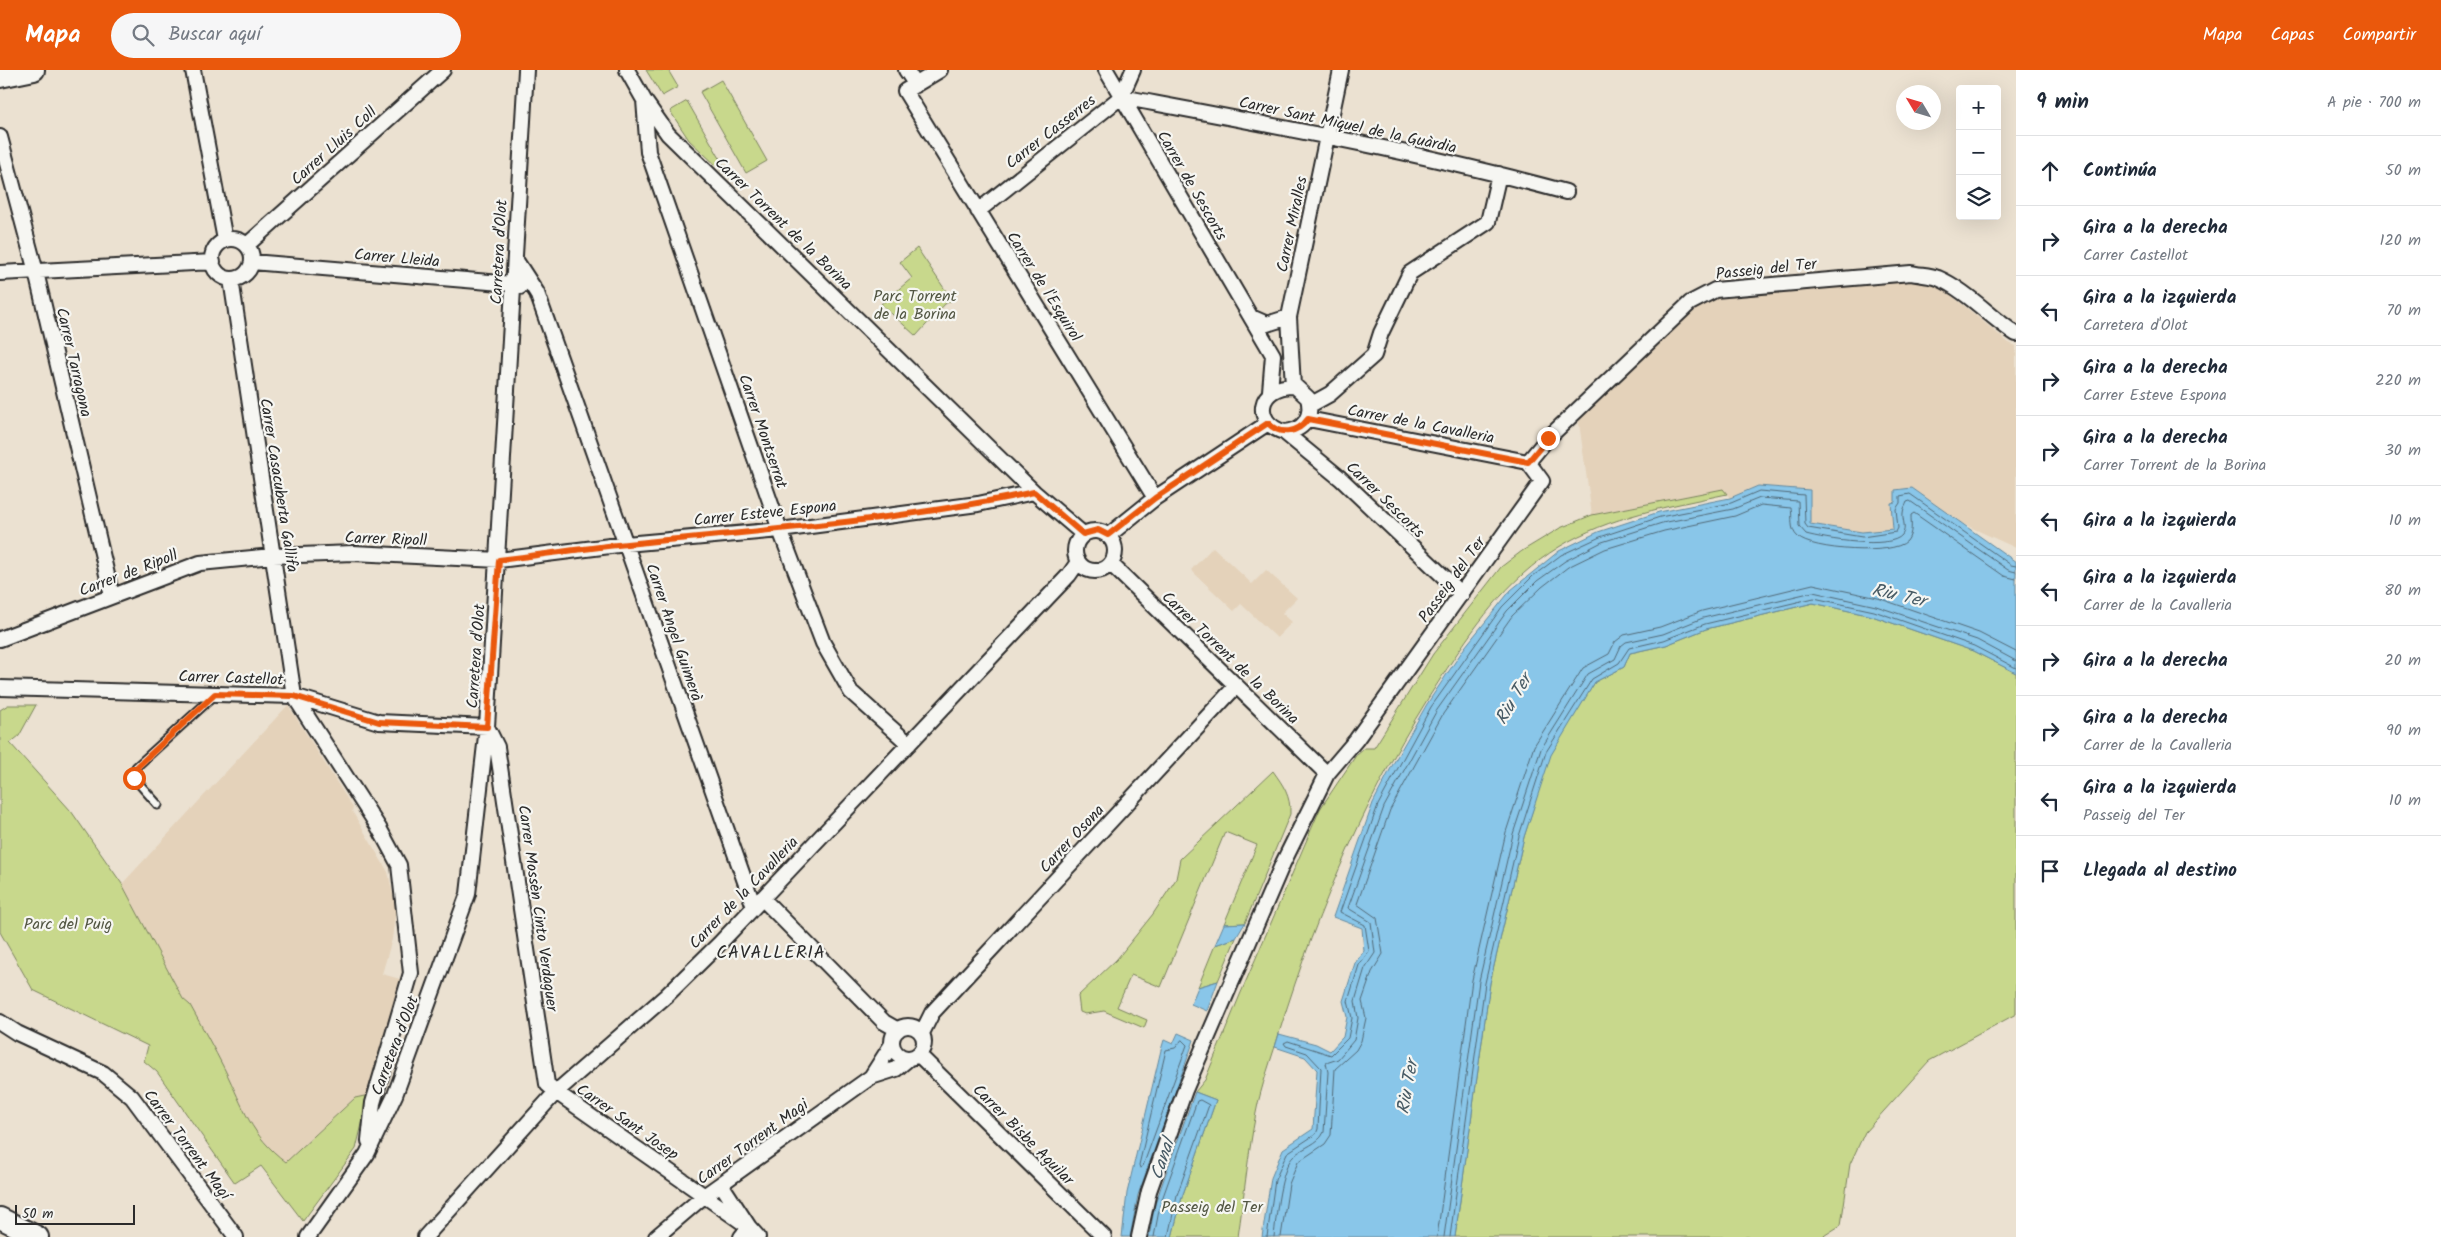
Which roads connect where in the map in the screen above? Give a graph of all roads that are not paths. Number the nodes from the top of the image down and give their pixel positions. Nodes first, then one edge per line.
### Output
1 (34, 70) edge
2 (193, 70) edge
3 (443, 70) edge
4 (526, 70) edge
5 (627, 70) edge
6 (906, 70) edge
7 (940, 70) edge
8 (1106, 70) edge
9 (1133, 70) edge
10 (1341, 70) edge
11 (0, 77) edge
12 (910, 88) junction
13 (1121, 97) junction
14 (644, 100) junction
15 (1328, 136) junction
16 (0, 137) edge
17 (1499, 174) junction
18 (1566, 192) dead end
19 (978, 211) junction
20 (224, 240) junction
21 (247, 245) junction
22 (514, 259) junction
23 (213, 262) junction
24 (252, 262) junction
25 (36, 272) junction
26 (0, 273) edge
27 (231, 279) junction
28 (514, 284) junction
29 (537, 293) junction
30 (1289, 317) junction
31 (1251, 318) junction
32 (2016, 334) edge
33 (1292, 386) junction
34 (1270, 391) junction
35 (1309, 412) junction
36 (1268, 423) junction
37 (1284, 432) junction
38 (1528, 462) junction
39 (1034, 492) junction
40 (1155, 498) junction
41 (780, 530) junction
42 (1083, 534) junction
43 (1108, 535) junction
44 (626, 544) junction
45 (273, 556) junction
46 (499, 560) junction
47 (1078, 562) junction
48 (1111, 564) junction
49 (1462, 594) junction
50 (112, 596) junction
51 (0, 639) edge
52 (1236, 686) junction
53 (0, 688) edge
54 (215, 694) junction
55 (294, 696) junction
56 (487, 727) junction
57 (909, 744) junction
58 (1327, 774) junction
59 (158, 805) dead end
60 (758, 903) junction
61 (932, 1014) junction
62 (0, 1022) edge
63 (903, 1028) junction
64 (922, 1033) junction
65 (892, 1044) junction
66 (913, 1057) junction
67 (871, 1077) junction
68 (556, 1092) junction
69 (367, 1154) junction
70 (721, 1184) junction
71 (704, 1196) junction
72 (0, 1218) edge
73 (749, 1234) edge
74 (38, 1237) edge
75 (236, 1237) edge
76 (308, 1237) edge
77 (425, 1237) edge
78 (656, 1237) edge
79 (1104, 1237) edge
80 (1139, 1237) edge

1 - 11 street
2 - 20 street
3 - 21 street, Carrer Lluis Coll
4 - 22 street, Carretera d'Olot
5 - 14 street, Carrer Torrent de la Borina
6 - 12 street
7 - 12 street
8 - 13 street, Carrer de Sescorts
9 - 13 street, Carrer Casserres
10 - 15 street, Carrer Miralles
12 - 19 street, Carrer de l'Esquirol
13 - 15 street, Carrer Sant Miquel de la Guàrdia
13 - 19 street, Carrer Casserres
13 - 31 street, Carrer de Sescorts
14 - 39 street, Carrer Torrent de la Borina
14 - 41 street, Carrer Montserrat
15 - 17 street, Carrer Sant Miquel de la Guàrdia
15 - 30 street, Carrer Miralles
16 - 25 street, Carrer Tarragona
17 - 18 street, Carrer Sant Miquel de la Guàrdia
17 - 35 street
19 - 40 street, Carrer de l'Esquirol
20 - 21 street
20 - 23 street
21 - 24 street
22 - 28 street, Carretera d'Olot
22 - 29 street, Carrer Angel Guimerà
23 - 25 street
23 - 27 street
24 - 27 street
24 - 28 street, Carrer Lleida
25 - 26 street
25 - 50 street, Carrer Tarragona
27 - 45 street, Carrer Casacuberta Gallifa
28 - 29 street, Carrer Lleida
28 - 46 street, Carretera d'Olot
29 - 44 street, Carrer Angel Guimerà
30 - 31 street
30 - 33 street, Carrer Miralles
31 - 34 street, Carrer de Sescorts
32 - 38 street, Passeig del Ter
33 - 34 street
33 - 35 street
34 - 36 street
35 - 37 street
35 - 38 street, Carrer de la Cavalleria
36 - 37 street
36 - 40 street
37 - 49 street, Carrer Sescorts
38 - 49 street, Passeig del Ter
39 - 41 street, Carrer Esteve Espona
39 - 42 street, Carrer Torrent de la Borina
40 - 43 street
41 - 44 street, Carrer Esteve Espona
41 - 57 street, Carrer Montserrat
42 - 43 street
42 - 47 street
43 - 48 street
44 - 46 street, Carrer Esteve Espona
44 - 60 street, Carrer Angel Guimerà
45 - 46 street, Carrer Ripoll
45 - 50 street, Carrer de Ripoll
45 - 55 street, Carrer Casacuberta Gallifa
46 - 56 street, Carretera d'Olot
47 - 48 street
47 - 57 street, Carrer de la Cavalleria
48 - 52 street, Carrer Torrent de la Borina
49 - 58 street, Passeig del Ter
50 - 51 street, Carrer de Ripoll
52 - 58 street, Carrer Torrent de la Borina
52 - 61 street, Carrer Osona
53 - 54 street, Carrer Castellot
54 - 55 street, Carrer Castellot
54 - 59 lane
55 - 56 street, Carrer Castellot
55 - 69 street
56 - 68 street, Carrer Mossèn Cinto Verdaguer
56 - 69 street, Carretera d'Olot
57 - 60 street, Carrer de la Cavalleria
58 - 80 street, Passeig del Ter
60 - 63 street
60 - 68 street, Carrer de la Cavalleria
61 - 63 street, Carrer Osona
61 - 64 street, Carrer Osona
62 - 75 street, Carrer Torrent Magí
63 - 64 street
63 - 65 street
64 - 66 street
65 - 66 street
65 - 67 street, Carrer Torrent Magi
66 - 67 street, Carrer Torrent Magi
66 - 79 street, Carrer Bisbe Aguilar
67 - 70 street, Carrer Torrent Magi
68 - 71 street, Carrer Sant Josep
68 - 77 street, Carrer de la Cavalleria
69 - 76 street, Carretera d'Olot
70 - 71 street, Carrer Torrent Magi
70 - 73 street
71 - 73 street, Carrer Sant Josep
71 - 78 street, Carrer Torrent Magi
72 - 74 street

